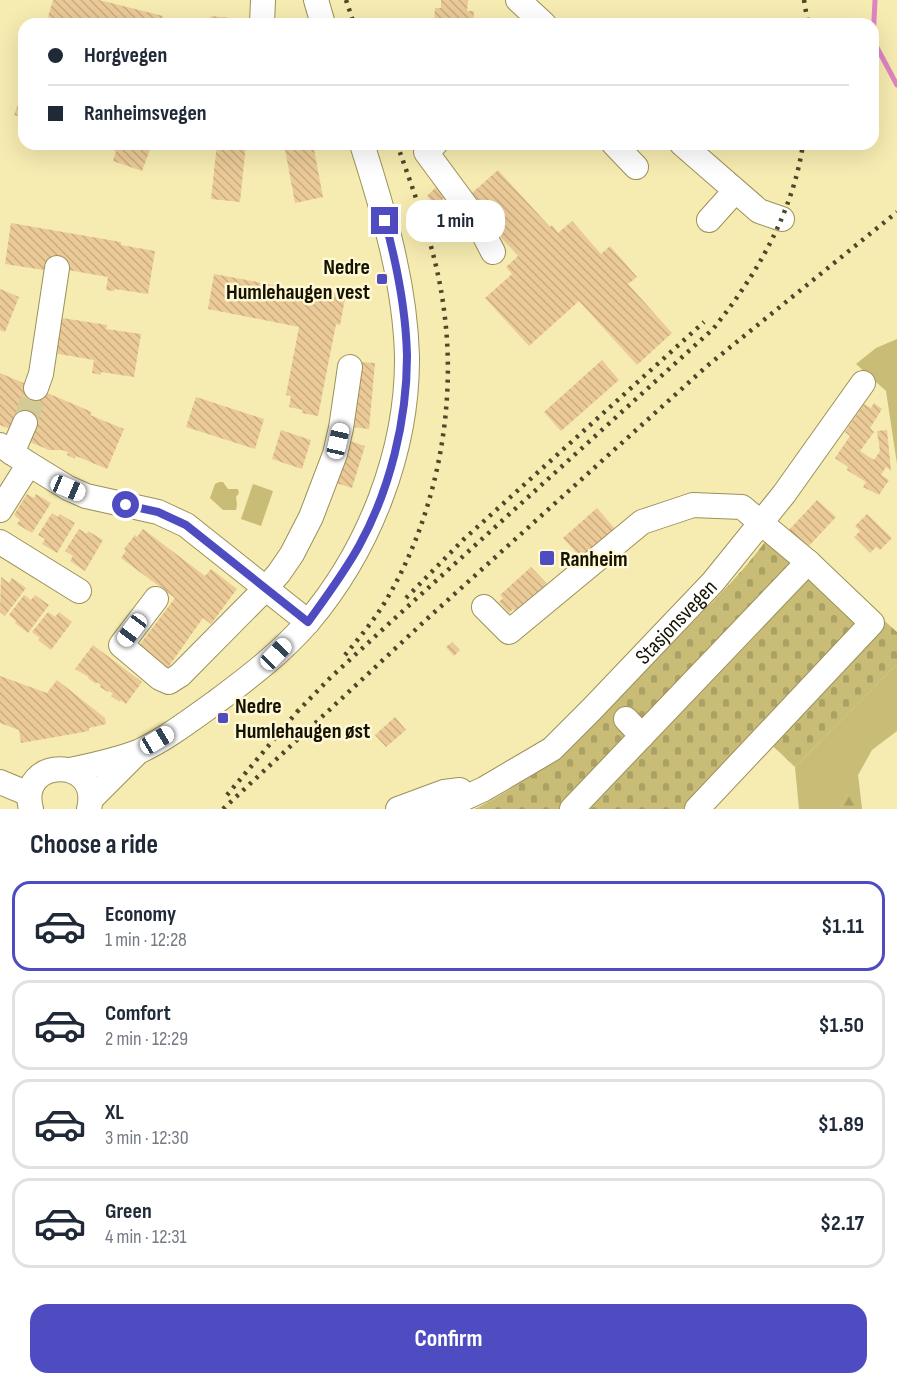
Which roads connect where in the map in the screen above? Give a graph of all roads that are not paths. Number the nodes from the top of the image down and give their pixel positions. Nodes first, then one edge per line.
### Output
1 (263, 0) edge
2 (316, 0) edge
3 (518, 0) edge
4 (262, 18) edge
5 (321, 18) edge
6 (538, 18) edge
7 (364, 150) edge
8 (428, 150) edge
9 (620, 150) edge
10 (688, 150) edge
11 (636, 167) dead end
12 (735, 191) junction
13 (709, 219) dead end
14 (782, 219) dead end
15 (493, 252) dead end
16 (57, 268) dead end
17 (350, 367) dead end
18 (863, 383) dead end
19 (36, 388) tunnel mouth
20 (25, 423) tunnel mouth
21 (14, 454) edge
22 (0, 510) edge
23 (761, 523) junction
24 (0, 542) edge
25 (808, 562) junction
26 (266, 588) junction
27 (79, 591) dead end
28 (156, 599) dead end
29 (484, 607) dead end
30 (308, 622) junction
31 (140, 751) junction
32 (70, 770) junction
33 (0, 782) edge
34 (484, 789) junction
35 (30, 802) edge
36 (90, 804) edge
37 (398, 809) edge
38 (441, 809) edge
39 (572, 809) edge
40 (697, 809) edge

1 - 4 street
2 - 5 street
3 - 6 street
7 - 30 street
8 - 15 street
9 - 11 street
10 - 12 street
12 - 13 street
12 - 14 street
16 - 19 street
17 - 26 street
18 - 23 street, Stasjonsvegen
20 - 21 street
21 - 22 street
21 - 26 street
23 - 25 street
23 - 29 street
23 - 34 street, Stasjonsvegen
24 - 27 street
25 - 39 street
25 - 40 street
26 - 28 street
26 - 30 street
30 - 31 street
31 - 32 street
31 - 36 street
32 - 35 street
32 - 36 street
33 - 35 street
34 - 37 street
34 - 38 street, Stasjonsvegen

